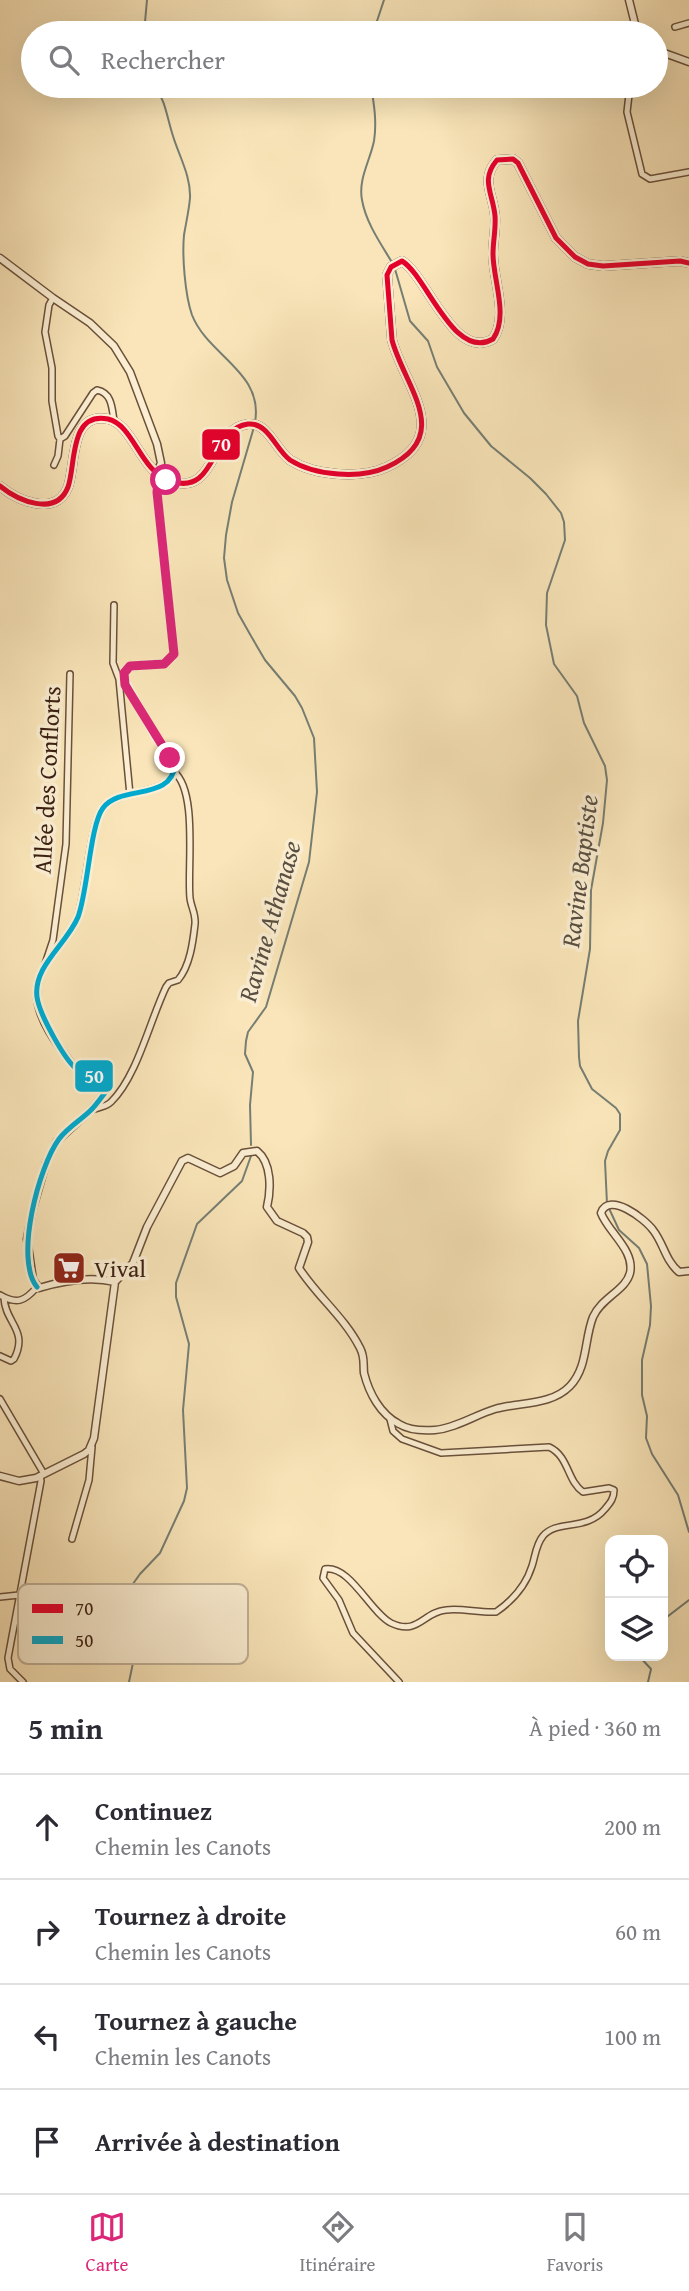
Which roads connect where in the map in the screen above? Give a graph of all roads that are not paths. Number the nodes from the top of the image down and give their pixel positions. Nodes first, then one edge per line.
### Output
1 (629, 0) edge
2 (633, 21) edge
3 (689, 23) edge
4 (675, 27) dead end
5 (668, 54) edge
6 (689, 62) edge
7 (629, 98) edge
8 (689, 172) edge
9 (0, 258) edge
10 (689, 263) edge
11 (53, 298) junction
12 (114, 421) junction
13 (60, 439) junction
14 (54, 466) dead end
15 (157, 475) junction
16 (0, 485) edge
17 (114, 605) dead end
18 (70, 674) dead end
19 (174, 772) junction
20 (130, 795) junction
21 (43, 970) junction
22 (91, 1111) junction
23 (689, 1271) edge
24 (115, 1282) junction
25 (37, 1287) junction
26 (2, 1297) edge
27 (0, 1356) edge
28 (0, 1399) edge
29 (390, 1419) junction
30 (92, 1444) junction
31 (42, 1475) junction
32 (0, 1476) edge
33 (72, 1539) dead end
34 (21, 1584) edge
35 (18, 1595) edge
36 (0, 1597) edge
37 (18, 1601) edge
38 (0, 1650) edge
39 (9, 1651) junction
40 (23, 1682) edge
41 (399, 1682) edge

1 - 2 street
3 - 4 street
5 - 6 street
7 - 8 street
9 - 11 street
10 - 15 main road
11 - 13 street
11 - 15 street
12 - 13 street
12 - 15 main road
12 - 16 main road
13 - 14 street
15 - 19 street
17 - 20 street
18 - 21 street, Allée des Conflorts
19 - 20 street
19 - 22 street
20 - 21 street
21 - 22 street
22 - 25 street
23 - 29 street
24 - 25 street
24 - 29 street
24 - 30 street
25 - 26 street
26 - 27 street
28 - 31 street
29 - 41 street
30 - 31 street
30 - 33 street
31 - 32 street
31 - 34 street
35 - 36 street
37 - 39 street
38 - 39 street
39 - 40 street

